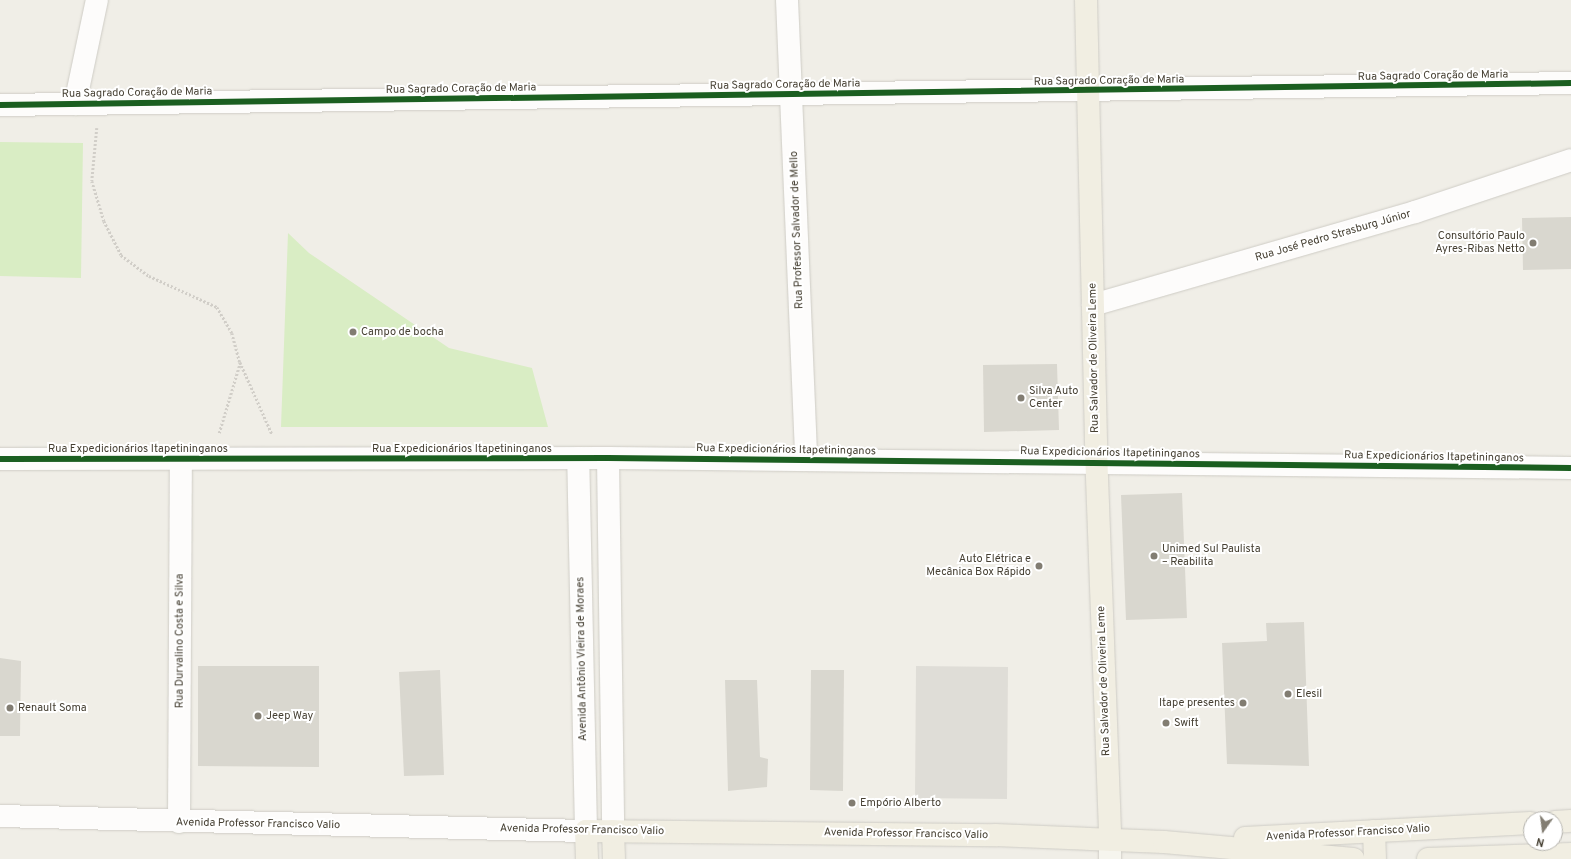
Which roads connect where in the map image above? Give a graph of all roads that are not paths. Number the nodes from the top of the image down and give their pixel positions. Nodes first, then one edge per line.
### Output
1 (97, 0) edge
2 (787, 0) edge
3 (1086, 0) edge
4 (1571, 83) edge
5 (1087, 92) junction
6 (791, 95) junction
7 (75, 104) junction
8 (0, 105) edge
9 (1571, 160) edge
10 (1093, 305) junction
11 (578, 458) junction
12 (608, 458) junction
13 (0, 459) edge
14 (181, 459) junction
15 (806, 460) junction
16 (1096, 462) junction
17 (1571, 468) edge
18 (0, 816) edge
19 (179, 822) junction
20 (1523, 823) edge
21 (586, 831) junction
22 (613, 831) junction
23 (1374, 832) junction
24 (1164, 842) junction
25 (1110, 849) edge
26 (1571, 854) edge
27 (587, 859) edge
28 (614, 859) edge
29 (1353, 859) edge
30 (1375, 859) edge
31 (1428, 859) edge

1 - 7 street
2 - 6 street, Rua Professor Salvador de Mello
3 - 5 main road, Rua Salvador de Oliveira Leme
4 - 5 street, Rua Sagrado Coração de Maria
5 - 6 street, Rua Sagrado Coração de Maria
5 - 10 main road, Rua Salvador de Oliveira Leme
6 - 7 street, Rua Sagrado Coração de Maria
6 - 15 street, Rua Professor Salvador de Mello
7 - 8 street, Rua Sagrado Coração de Maria
9 - 10 street, Rua José Pedro Strasburg Júnior
10 - 16 main road, Rua Salvador de Oliveira Leme
11 - 12 street, Rua Expedicionários Itapetininganos
11 - 14 street, Rua Expedicionários Itapetininganos
11 - 21 street, Avenida Antônio Vieira de Moraes
12 - 15 street, Rua Expedicionários Itapetininganos
12 - 22 street
13 - 14 street, Rua Expedicionários Itapetininganos
14 - 19 street, Rua Durvalino Costa e Silva
15 - 16 street, Rua Expedicionários Itapetininganos
16 - 17 street, Rua Expedicionários Itapetininganos
16 - 25 main road, Rua Salvador de Oliveira Leme
18 - 19 street, Avenida Professor Francisco Valio
19 - 21 street, Avenida Professor Francisco Valio
20 - 23 main road, Avenida Professor Francisco Valio
21 - 22 main road, Avenida Professor Francisco Valio
21 - 27 main road, Avenida Antônio Vieira de Moraes
22 - 25 main road, Avenida Professor Francisco Valio
22 - 28 main road
23 - 24 main road, Avenida Professor Francisco Valio
23 - 30 main road
24 - 25 main road, Avenida Professor Francisco Valio
24 - 29 main road, Avenida Professor Francisco Valio
26 - 31 main road

